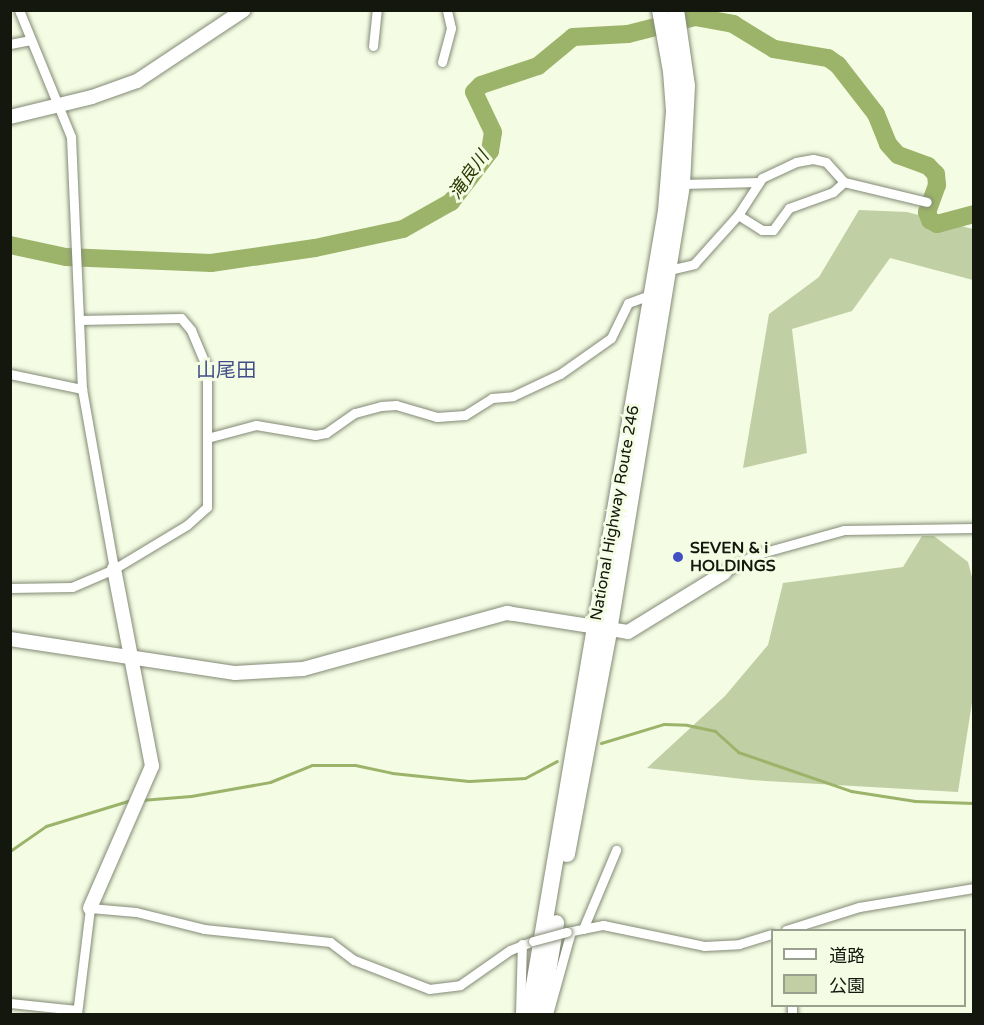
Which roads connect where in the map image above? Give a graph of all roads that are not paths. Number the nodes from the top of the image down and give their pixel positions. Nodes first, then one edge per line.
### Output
1 (19, 10) edge
2 (244, 10) edge
3 (377, 10) edge
4 (447, 10) edge
5 (660, 10) edge
6 (676, 10) edge
7 (674, 38) junction
8 (31, 40) junction
9 (10, 44) edge
10 (373, 46) dead end
11 (442, 62) dead end
12 (58, 103) junction
13 (10, 117) edge
14 (759, 182) junction
15 (844, 182) junction
16 (682, 184) junction
17 (927, 202) dead end
18 (738, 215) junction
19 (669, 270) junction
20 (652, 294) junction
21 (79, 320) junction
22 (10, 374) edge
23 (82, 389) junction
24 (207, 438) junction
25 (974, 528) edge
26 (114, 569) junction
27 (724, 573) joint
28 (10, 588) edge
29 (602, 630) junction
30 (10, 639) edge
31 (129, 659) junction
32 (616, 850) dead end
33 (974, 888) edge
34 (90, 908) junction
35 (583, 929) junction
36 (789, 929) edge
37 (569, 932) junction
38 (771, 934) edge
39 (522, 944) junction
40 (10, 1003) edge
41 (77, 1012) edge
42 (520, 1014) edge
43 (529, 1014) edge
44 (541, 1014) edge
45 (548, 1014) edge

1 - 8 street
2 - 12 street
3 - 10 street
4 - 11 street
5 - 7 highway, National Highway Route 246
6 - 7 highway, National Highway Route 246
7 - 16 highway, National Highway Route 246
7 - 20 highway, National Highway Route 246
8 - 9 street
8 - 12 street
12 - 13 street
12 - 21 street
14 - 15 street
14 - 16 street
14 - 18 street
15 - 17 street
15 - 18 street
16 - 19 highway, National Highway Route 246
18 - 19 street
19 - 29 highway, National Highway Route 246
20 - 24 street
20 - 29 highway, National Highway Route 246
21 - 23 street
21 - 24 street
22 - 23 street
23 - 26 street
24 - 26 street
25 - 27 street
26 - 28 street
26 - 31 street
27 - 29 street
29 - 31 street
29 - 43 highway, National Highway Route 246
29 - 44 highway, National Highway Route 246
30 - 31 street
31 - 34 street
32 - 35 street
33 - 36 street
34 - 39 street
34 - 41 street
35 - 37 street
35 - 38 street
37 - 39 street, bridge
37 - 45 street
39 - 42 street
40 - 41 street

